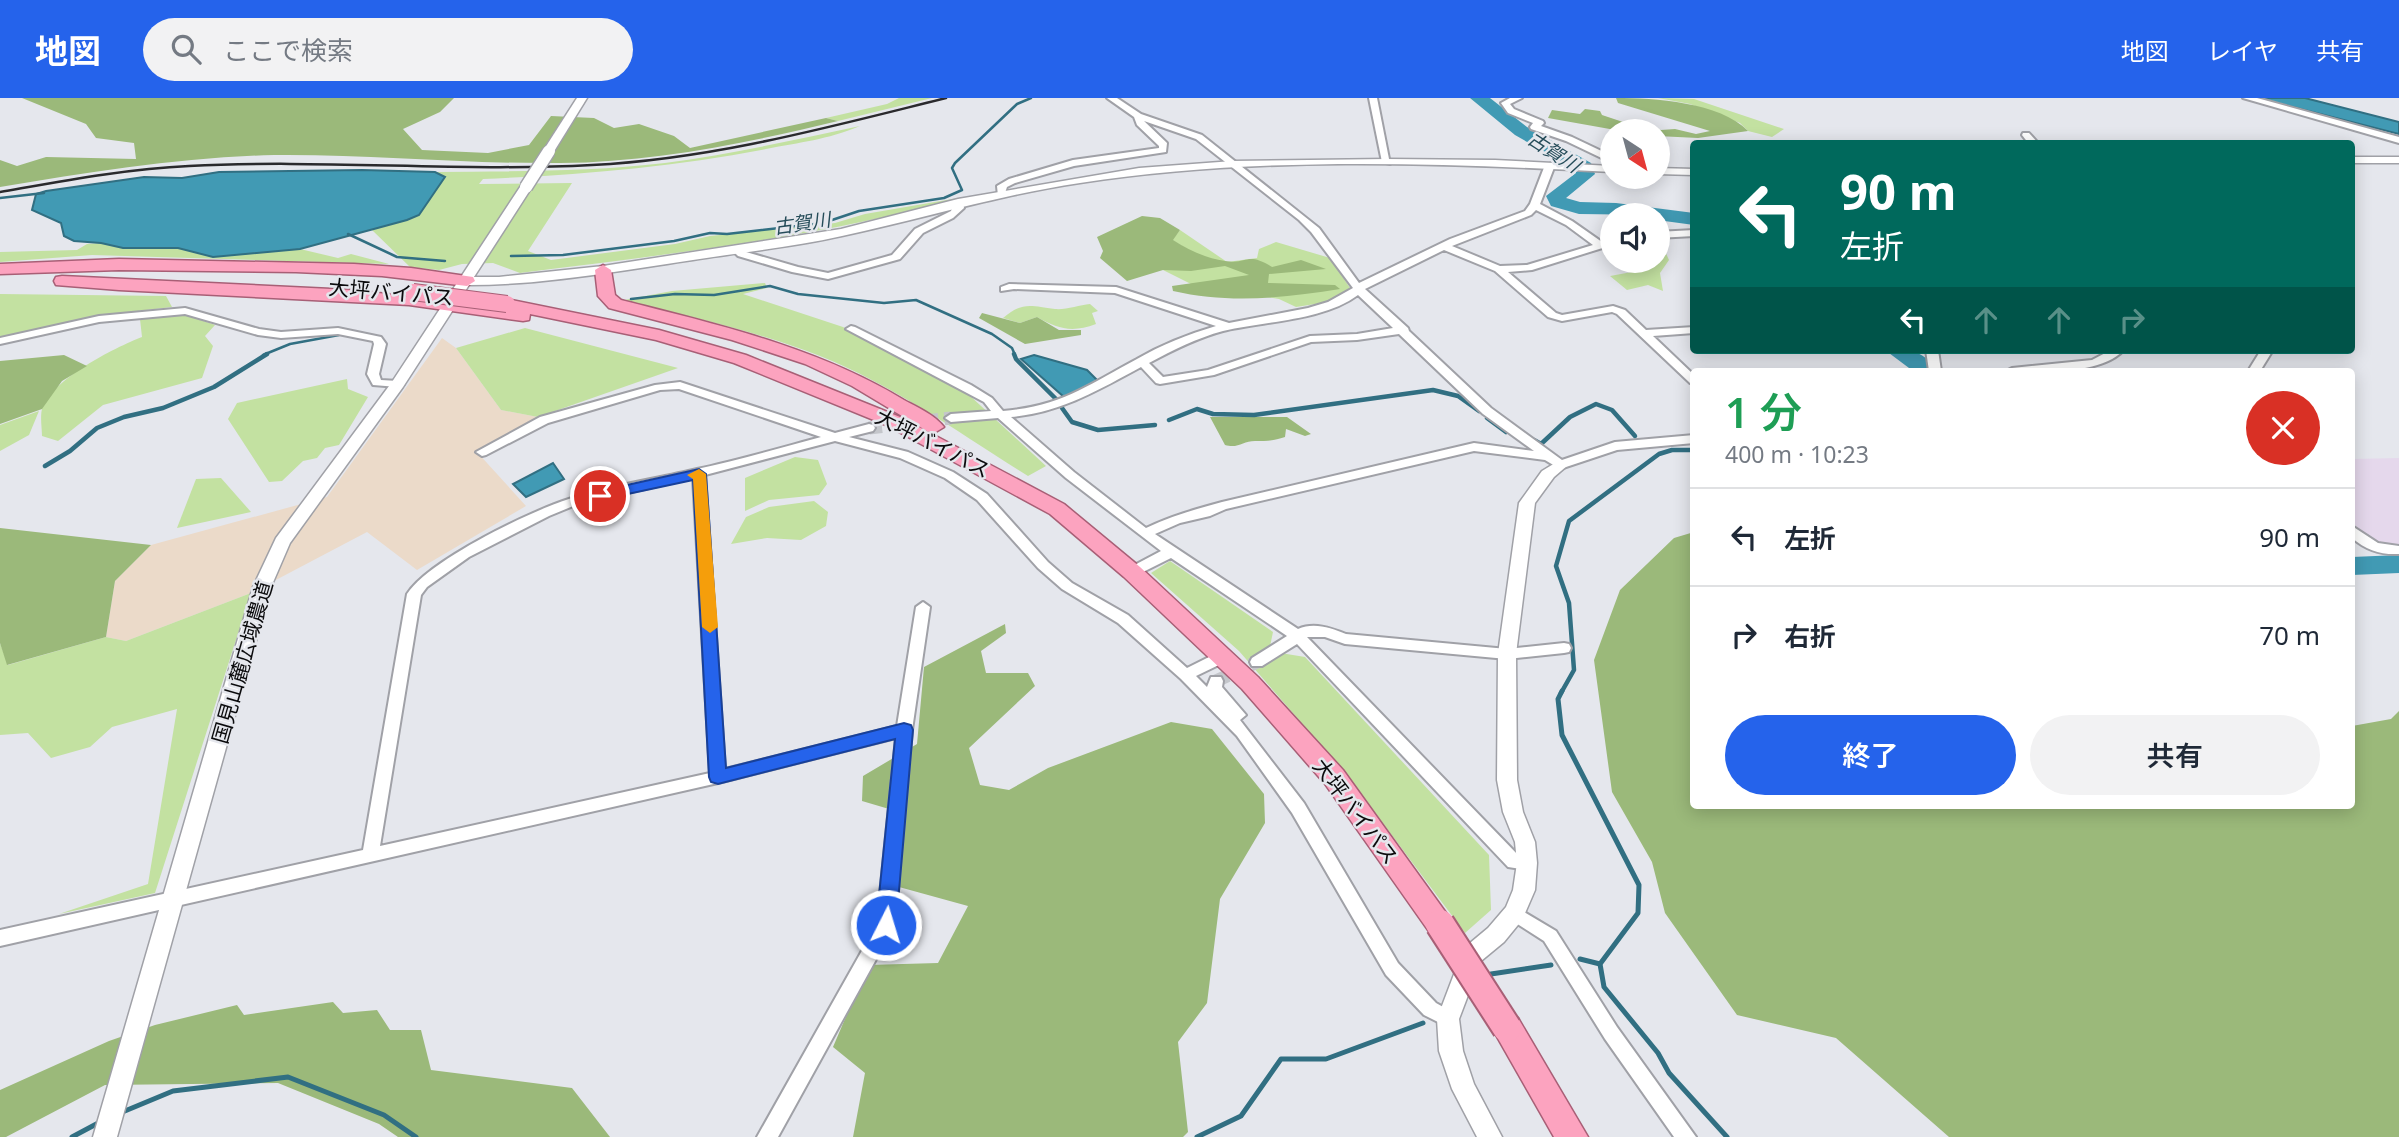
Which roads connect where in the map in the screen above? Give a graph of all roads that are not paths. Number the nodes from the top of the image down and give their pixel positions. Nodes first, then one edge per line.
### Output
1 (582, 98) edge
2 (1111, 98) edge
3 (1373, 98) edge
4 (1518, 98) edge
5 (2247, 98) edge
6 (1138, 116) junction
7 (2026, 135) dead end
8 (2031, 140) edge
9 (2399, 140) edge
10 (1600, 154) edge
11 (2355, 160) edge
12 (2399, 160) edge
13 (1387, 162) junction
14 (1233, 164) junction
15 (1557, 166) junction
16 (1600, 168) edge
17 (1670, 171) edge
18 (1690, 172) edge
19 (1001, 194) junction
20 (958, 203) junction
21 (1535, 205) junction
22 (1690, 233) edge
23 (1670, 234) edge
24 (1600, 245) joint
25 (1444, 246) junction
26 (736, 249) junction
27 (0, 269) edge
28 (603, 270) junction
29 (1499, 270) junction
30 (62, 281) junction
31 (467, 281) junction
32 (0, 282) edge
33 (1005, 289) dead end
34 (1359, 290) junction
35 (507, 304) joint
36 (450, 305) junction
37 (1228, 326) junction
38 (851, 329) dead end
39 (1404, 330) junction
40 (1690, 330) edge
41 (1643, 333) junction
42 (0, 341) edge
43 (2112, 354) edge
44 (1141, 361) junction
45 (2042, 368) edge
46 (1690, 377) edge
47 (398, 384) junction
48 (819, 390) junction
49 (999, 414) junction
50 (951, 418) tunnel mouth
51 (869, 428) tunnel mouth
52 (834, 436) junction
53 (1690, 439) edge
54 (482, 452) dead end
55 (1553, 461) junction
56 (699, 474) junction
57 (1058, 509) junction
58 (2355, 533) edge
59 (1144, 534) junction
60 (2399, 550) edge
61 (1171, 552) junction
62 (1132, 572) junction
63 (923, 607) dead end
64 (1300, 637) junction
65 (1564, 648) dead end
66 (1507, 654) junction
67 (1222, 657) junction
68 (1257, 662) tunnel mouth
69 (1186, 675) junction
70 (1216, 681) dead end
71 (904, 730) junction
72 (1242, 732) junction
73 (718, 777) junction
74 (370, 855) junction
75 (1527, 863) junction
76 (172, 900) junction
77 (1514, 913) junction
78 (0, 938) edge
79 (1448, 1019) junction
80 (105, 1137) edge
81 (767, 1137) edge
82 (1490, 1137) edge
83 (1572, 1137) edge
84 (1686, 1137) edge

1 - 31 street, 国見山麓広域農道, bridge
2 - 6 street
3 - 13 street
4 - 10 street
5 - 9 street
6 - 14 street
6 - 19 street
7 - 8 street
11 - 12 street
13 - 14 street
13 - 15 street
14 - 19 street
14 - 34 street
15 - 16 street
15 - 21 street
17 - 18 street
19 - 20 street
20 - 26 street
20 - 26 street
21 - 24 street
21 - 25 street
22 - 23 street
24 - 29 street
25 - 29 street
25 - 34 street
26 - 28 street
27 - 31 highway
28 - 31 street
28 - 57 highway
29 - 41 street
30 - 32 highway, 大坪バイパス
30 - 35 highway, 大坪バイパス, bridge
30 - 36 highway
31 - 36 street, 国見山麓広域農道
33 - 37 street
34 - 37 street
34 - 39 street
35 - 48 highway, 大坪バイパス
36 - 47 street, 国見山麓広域農道
36 - 48 highway
37 - 44 street
38 - 49 street
39 - 44 street
39 - 55 street
40 - 41 street
41 - 46 street
42 - 47 street
43 - 45 street
44 - 49 street
47 - 76 street, 国見山麓広域農道
48 - 57 highway, 大坪バイパス
49 - 50 street
49 - 59 street
51 - 52 street
52 - 54 street
52 - 56 street
52 - 69 street
53 - 55 street
55 - 59 street
55 - 66 street
56 - 73 street
56 - 74 street
57 - 62 highway, 大坪バイパス
58 - 60 street
59 - 61 street
61 - 62 street
61 - 64 street
62 - 67 highway, 大坪バイパス
63 - 71 street
64 - 66 street
64 - 68 street
64 - 75 street
65 - 66 street
66 - 75 street
67 - 69 street
67 - 83 highway, 大坪バイパス, bridge
69 - 72 street
70 - 72 street
71 - 73 street
71 - 81 street
72 - 79 street
73 - 74 street
74 - 76 street
75 - 77 street
76 - 78 street
76 - 80 street, 国見山麓広域農道
77 - 79 street
77 - 84 street
79 - 82 street

